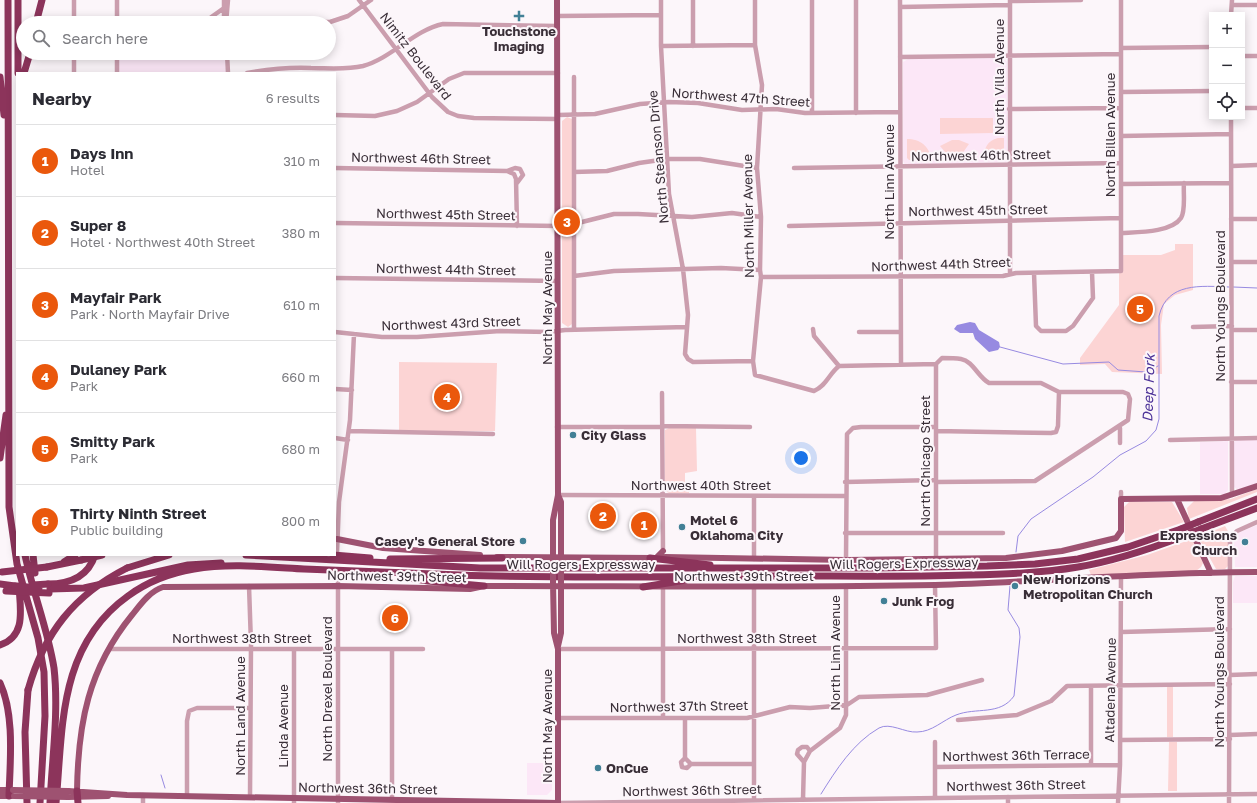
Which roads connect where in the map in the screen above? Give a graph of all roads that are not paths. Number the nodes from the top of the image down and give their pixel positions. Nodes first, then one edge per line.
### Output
1 (8, 0) edge
2 (18, 0) edge
3 (42, 0) edge
4 (74, 0) edge
5 (116, 0) edge
6 (224, 0) edge
7 (228, 0) edge
8 (359, 0) edge
9 (371, 0) edge
10 (557, 0) edge
11 (661, 0) edge
12 (693, 0) edge
13 (755, 0) edge
14 (812, 0) edge
15 (856, 0) edge
16 (900, 0) edge
17 (1081, 0) edge
18 (1121, 0) edge
19 (1010, 2) edge
20 (1232, 3) edge
21 (1257, 5) edge
22 (363, 6) junction
23 (900, 7) junction
24 (224, 8) junction
25 (660, 15) junction
26 (18, 16) edge
27 (38, 16) edge
28 (74, 16) edge
29 (116, 16) edge
30 (213, 16) edge
31 (224, 16) edge
32 (228, 16) edge
33 (557, 16) junction
34 (336, 20) edge
35 (557, 26) junction
36 (755, 45) junction
37 (661, 46) junction
38 (693, 46) junction
39 (1209, 47) edge
40 (1121, 48) junction
41 (396, 49) junction
42 (1120, 54) junction
43 (1010, 56) junction
44 (1245, 56) edge
45 (1257, 56) edge
46 (900, 57) junction
47 (18, 60) edge
48 (28, 60) edge
49 (74, 60) edge
50 (117, 60) edge
51 (227, 60) edge
52 (18, 72) edge
53 (24, 72) edge
54 (74, 72) edge
55 (117, 72) edge
56 (228, 72) edge
57 (254, 72) edge
58 (558, 73) junction
59 (0, 77) edge
60 (574, 77) dead end
61 (1209, 90) edge
62 (1121, 92) junction
63 (429, 93) junction
64 (664, 102) junction
65 (1121, 108) junction
66 (1245, 108) edge
67 (1257, 108) edge
68 (762, 109) junction
69 (1009, 110) junction
70 (900, 112) junction
71 (812, 113) junction
72 (856, 113) junction
73 (336, 115) edge
74 (574, 115) junction
75 (558, 117) junction
76 (1231, 120) edge
77 (1231, 134) junction
78 (1121, 136) junction
79 (8, 143) junction
80 (667, 159) junction
81 (1121, 163) junction
82 (1010, 165) junction
83 (1257, 165) edge
84 (1232, 166) junction
85 (900, 167) junction
86 (336, 168) edge
87 (757, 168) junction
88 (794, 168) dead end
89 (507, 171) junction
90 (574, 172) junction
91 (1231, 183) junction
92 (517, 184) junction
93 (1121, 184) junction
94 (1184, 184) junction
95 (672, 217) junction
96 (761, 217) junction
97 (1121, 218) junction
98 (1231, 219) junction
99 (1257, 219) edge
100 (1009, 220) junction
101 (900, 222) junction
102 (336, 223) edge
103 (574, 224) junction
104 (516, 226) junction
105 (558, 226) junction
106 (789, 226) dead end
107 (1121, 233) junction
108 (1232, 262) junction
109 (1257, 262) edge
110 (683, 269) junction
111 (760, 270) junction
112 (1121, 271) joint
113 (1092, 272) junction
114 (1034, 273) junction
115 (1010, 274) junction
116 (574, 276) junction
117 (761, 277) junction
118 (900, 277) junction
119 (336, 278) edge
120 (558, 281) junction
121 (687, 327) junction
122 (1194, 327) dead end
123 (1232, 328) junction
124 (813, 329) dead end
125 (558, 330) junction
126 (574, 330) junction
127 (1257, 330) edge
128 (336, 332) edge
129 (859, 332) dead end
130 (900, 332) junction
131 (354, 334) junction
132 (753, 361) junction
133 (900, 364) junction
134 (936, 364) junction
135 (839, 366) junction
136 (1231, 382) junction
137 (1257, 382) edge
138 (336, 389) edge
139 (352, 390) junction
140 (1059, 392) junction
141 (662, 393) dead end
142 (9, 395) junction
143 (558, 427) junction
144 (663, 427) junction
145 (750, 427) dead end
146 (1120, 428) junction
147 (936, 429) junction
148 (349, 432) junction
149 (493, 434) dead end
150 (336, 438) edge
151 (1257, 438) edge
152 (1232, 439) junction
153 (348, 440) junction
154 (1170, 440) dead end
155 (1120, 442) dead end
156 (0, 458) edge
157 (936, 481) junction
158 (846, 482) junction
159 (1257, 486) edge
160 (336, 487) edge
161 (340, 488) junction
162 (1121, 492) dead end
163 (558, 495) junction
164 (662, 495) junction
165 (1232, 495) junction
166 (754, 496) junction
167 (845, 496) junction
168 (1176, 498) junction
169 (1192, 498) junction
170 (1121, 499) junction
171 (1257, 499) edge
172 (1257, 508) edge
173 (1183, 513) junction
174 (1257, 522) edge
175 (1200, 526) junction
176 (845, 533) junction
177 (1003, 533) dead end
178 (936, 534) junction
179 (336, 538) edge
180 (662, 551) joint
181 (25, 556) edge
182 (33, 556) edge
183 (72, 556) edge
184 (95, 556) edge
185 (98, 556) edge
186 (166, 556) edge
187 (334, 556) edge
188 (502, 558) junction
189 (653, 558) junction
190 (754, 559) junction
191 (936, 559) junction
192 (553, 560) junction
193 (562, 560) junction
194 (846, 560) junction
195 (17, 564) junction
196 (60, 564) junction
197 (278, 567) junction
198 (734, 568) junction
199 (1, 572) edge
200 (378, 572) junction
201 (1230, 572) junction
202 (1257, 572) edge
203 (1211, 573) junction
204 (338, 575) dead end
205 (721, 576) junction
206 (1122, 576) junction
207 (553, 585) junction
208 (562, 585) junction
209 (935, 585) junction
210 (250, 586) junction
211 (338, 586) junction
212 (484, 586) junction
213 (754, 586) junction
214 (846, 586) junction
215 (643, 587) junction
216 (3, 588) edge
217 (663, 588) junction
218 (49, 589) junction
219 (37, 599) junction
220 (1230, 629) junction
221 (1122, 632) junction
222 (0, 644) edge
223 (754, 648) junction
224 (109, 649) junction
225 (251, 649) junction
226 (294, 649) junction
227 (338, 649) junction
228 (392, 649) junction
229 (423, 649) dead end
230 (558, 649) junction
231 (663, 649) junction
232 (846, 649) junction
233 (1257, 674) edge
234 (1230, 675) junction
235 (982, 680) dead end
236 (0, 684) edge
237 (1230, 684) junction
238 (1121, 685) junction
239 (1091, 686) junction
240 (847, 705) junction
241 (250, 708) junction
242 (755, 716) junction
243 (558, 718) junction
244 (663, 718) junction
245 (685, 718) junction
246 (958, 720) dead end
247 (1257, 734) edge
248 (1230, 737) junction
249 (1121, 740) junction
250 (935, 742) dead end
251 (810, 751) junction
252 (685, 758) junction
253 (804, 762) junction
254 (691, 764) junction
255 (754, 764) junction
256 (1091, 765) junction
257 (1120, 765) junction
258 (935, 767) junction
259 (0, 790) edge
260 (1229, 794) junction
261 (1257, 794) edge
262 (11, 795) edge
263 (1119, 795) junction
264 (0, 796) edge
265 (143, 796) junction
266 (187, 796) junction
267 (78, 797) edge
268 (250, 797) junction
269 (935, 797) junction
270 (1008, 797) junction
271 (803, 799) junction
272 (238, 800) edge
273 (392, 800) junction
274 (754, 800) junction
275 (294, 801) edge
276 (338, 801) edge
277 (784, 801) edge
278 (484, 802) edge
279 (620, 802) edge
280 (27, 803) edge
281 (40, 803) edge
282 (50, 803) edge
283 (56, 803) edge
284 (143, 803) edge
285 (558, 803) edge
286 (1008, 803) edge
287 (1118, 803) edge
288 (1229, 803) edge

1 - 79 highway
2 - 26 highway
3 - 27 highway
4 - 28 street
5 - 29 street
6 - 24 street
7 - 32 street
8 - 22 street, Nimitz Boulevard
9 - 22 street
10 - 33 main road, North May Avenue
11 - 25 street, North Steanson Drive
12 - 38 street
13 - 36 street, North Miller Avenue
14 - 71 street
15 - 72 street
16 - 23 street, North Linn Avenue
17 - 19 street
18 - 40 street, North Billen Avenue
19 - 23 street
19 - 43 street, North Villa Avenue
20 - 21 street
22 - 34 street
22 - 41 street, Nimitz Boulevard
23 - 46 street, North Linn Avenue
24 - 30 street
24 - 31 street
25 - 33 street
25 - 37 street, North Steanson Drive
33 - 35 main road, North May Avenue
35 - 41 street
35 - 58 main road, North May Avenue
36 - 38 street
36 - 68 street, North Miller Avenue
37 - 38 street
37 - 64 street, North Steanson Drive
39 - 40 street
40 - 42 street, North Billen Avenue
41 - 57 street
41 - 63 street, Nimitz Boulevard
42 - 43 street
42 - 62 street, North Billen Avenue
43 - 46 street
43 - 69 street, North Villa Avenue
44 - 45 street
46 - 70 street, North Linn Avenue
47 - 52 highway
48 - 53 highway
49 - 54 street
50 - 55 street
51 - 56 street
58 - 63 street
58 - 75 main road, North May Avenue
59 - 79 highway
60 - 74 street
61 - 62 street
62 - 65 street, North Billen Avenue
63 - 73 street
63 - 75 street, Nimitz Boulevard
64 - 68 street, Northwest 47th Street
64 - 74 street, Northwest 47th Street
64 - 80 street, North Steanson Drive
65 - 69 street
65 - 78 street, North Billen Avenue
66 - 67 street
68 - 71 street, Northwest 47th Street
68 - 87 street, North Miller Avenue
69 - 82 street, North Villa Avenue
70 - 72 street, Northwest 47th Street
70 - 85 street, North Linn Avenue
71 - 72 street, Northwest 47th Street
74 - 75 street, Northwest 47th Street
74 - 90 street
75 - 105 main road, North May Avenue
76 - 77 street, North Youngs Boulevard
77 - 78 street
77 - 84 street, North Youngs Boulevard
78 - 81 street, North Billen Avenue
79 - 142 highway
80 - 87 street
80 - 90 street
80 - 95 street, North Steanson Drive
81 - 82 street, Northwest 46th Street
81 - 93 street, North Billen Avenue
82 - 85 street, Northwest 46th Street
82 - 100 street, North Villa Avenue
83 - 84 street
84 - 91 street, North Youngs Boulevard
85 - 88 street, Northwest 46th Street
85 - 101 street, North Linn Avenue
86 - 89 street, Northwest 46th Street
87 - 96 street, North Miller Avenue
89 - 92 street, Northwest 46th Street
89 - 92 street, Northwest 46th Street
90 - 103 street
91 - 94 street
91 - 98 street, North Youngs Boulevard
92 - 104 street
93 - 94 street
93 - 97 street, North Billen Avenue
94 - 107 street
95 - 96 street
95 - 103 street
95 - 110 street, North Steanson Drive
96 - 111 street, North Miller Avenue
97 - 100 street, Northwest 45th Street
97 - 107 street, North Billen Avenue
98 - 99 street
98 - 108 street, North Youngs Boulevard
100 - 101 street, Northwest 45th Street
100 - 115 street, North Villa Avenue
101 - 106 street, Northwest 45th Street
101 - 118 street, North Linn Avenue
102 - 104 street, Northwest 45th Street
103 - 116 street
104 - 105 street, Northwest 45th Street
105 - 120 main road, North May Avenue
107 - 112 street, North Billen Avenue
108 - 109 street
108 - 123 street, North Youngs Boulevard
110 - 111 street
110 - 116 street
110 - 121 street, North Steanson Drive
111 - 117 street, North Miller Avenue
112 - 113 street, Northwest 44th Street
113 - 114 street, Northwest 44th Street
113 - 114 street
114 - 115 street, Northwest 44th Street
115 - 118 street, Northwest 44th Street
116 - 126 street
117 - 118 street, Northwest 44th Street
117 - 132 street, North Miller Avenue
118 - 130 street, North Linn Avenue
119 - 120 street, Northwest 44th Street
120 - 125 main road, North May Avenue
121 - 126 street, Northwest 43rd Street
121 - 132 street, North Steanson Drive
122 - 123 street
123 - 127 street
123 - 136 street, North Youngs Boulevard
124 - 135 street
125 - 126 street, Northwest 43rd Street
125 - 131 street, Northwest 43rd Street
125 - 143 main road, North May Avenue
128 - 131 street, Northwest 43rd Street
129 - 130 street
130 - 133 street, North Linn Avenue
131 - 139 street
132 - 135 street
133 - 134 street
133 - 135 street
134 - 140 street
134 - 147 street, North Chicago Street
136 - 137 street
136 - 152 street, North Youngs Boulevard
138 - 139 street
139 - 148 street
140 - 146 street
140 - 147 street
141 - 144 street
142 - 156 highway
142 - 195 highway
143 - 144 street
143 - 163 main road, North May Avenue
144 - 145 street
144 - 164 street
146 - 155 street
146 - 157 street
147 - 157 street, North Chicago Street
147 - 158 street
148 - 149 street
148 - 153 street
150 - 153 street
151 - 152 street
152 - 154 street
152 - 165 street, North Youngs Boulevard
153 - 161 street
157 - 158 street
157 - 178 street, North Chicago Street
158 - 167 street
159 - 165 main road
160 - 161 street
161 - 179 street
162 - 170 street
163 - 164 street, Northwest 40th Street
163 - 192 main road, North May Avenue
163 - 193 main road, North May Avenue
164 - 166 street, Northwest 40th Street
164 - 180 street
165 - 169 main road
166 - 167 street, Northwest 40th Street
166 - 190 street
167 - 176 street
168 - 169 main road
168 - 170 main road
168 - 173 main road
169 - 173 main road
170 - 191 main road, Northwest 39th Street
171 - 175 highway, Will Rogers Expressway
172 - 175 highway, Will Rogers Expressway
173 - 203 main road
174 - 201 street, North Youngs Boulevard
175 - 198 highway, Will Rogers Expressway, bridge
175 - 205 highway, Will Rogers Expressway, bridge
176 - 178 street
176 - 194 street
177 - 178 street
178 - 191 street, North Chicago Street
179 - 188 main road, Northwest 39th Street
180 - 189 main road
181 - 219 highway
182 - 219 highway
183 - 196 highway
184 - 218 highway
185 - 196 highway, bridge
186 - 280 highway, bridge
187 - 188 highway
187 - 198 highway, Will Rogers Expressway
188 - 192 main road, Northwest 39th Street
189 - 190 main road, Northwest 39th Street
189 - 193 main road, Northwest 39th Street
189 - 198 highway
190 - 194 main road, Northwest 39th Street
191 - 194 main road, Northwest 39th Street
192 - 193 main road, Northwest 39th Street
192 - 207 main road, North May Avenue, bridge
193 - 208 main road, North May Avenue, bridge
195 - 222 highway
195 - 281 highway
196 - 199 highway, bridge
197 - 200 highway, Will Rogers Expressway
197 - 218 highway
197 - 283 highway, Will Rogers Expressway
200 - 205 highway, Will Rogers Expressway
200 - 212 highway
201 - 202 main road, Northwest 39th Street
201 - 203 main road, Northwest 39th Street
201 - 220 street, North Youngs Boulevard
203 - 206 main road, Northwest 39th Street
204 - 211 street, North Drexel Boulevard
205 - 215 highway
206 - 209 main road, Northwest 39th Street
206 - 221 street, Altadena Avenue
207 - 208 main road, Northwest 39th Street
207 - 212 main road, Northwest 39th Street
207 - 230 main road, North May Avenue
208 - 215 main road, Northwest 39th Street
208 - 230 main road, North May Avenue
209 - 214 main road, Northwest 39th Street
209 - 232 street, Northwest 38th Street
210 - 211 main road, Northwest 39th Street
210 - 224 main road, Northwest 39th Street
210 - 225 street, North Land Avenue
211 - 212 main road, Northwest 39th Street
211 - 227 street, North Drexel Boulevard
213 - 214 main road, Northwest 39th Street
213 - 217 main road, Northwest 39th Street
213 - 223 street
214 - 232 street, North Linn Avenue
215 - 217 main road, Northwest 39th Street
216 - 218 highway, bridge
216 - 218 highway, bridge
217 - 231 street
219 - 282 highway
220 - 221 street
220 - 234 street, North Youngs Boulevard
221 - 238 street, Altadena Avenue
223 - 231 street, Northwest 38th Street
223 - 232 street, Northwest 38th Street
223 - 242 street
224 - 225 street, Northwest 38th Street
224 - 267 main road
225 - 226 street, Northwest 38th Street
225 - 241 street, North Land Avenue
226 - 227 street, Northwest 38th Street
226 - 275 street, Linda Avenue
227 - 228 street, Northwest 38th Street
227 - 276 street, North Drexel Boulevard
228 - 229 street, Northwest 38th Street
228 - 273 street
230 - 231 street, Northwest 38th Street
230 - 243 main road, North May Avenue
231 - 244 street
232 - 240 street, North Linn Avenue
233 - 234 street
234 - 237 street, North Youngs Boulevard
235 - 240 street
236 - 262 highway
237 - 238 street
237 - 248 street, North Youngs Boulevard
238 - 239 street
238 - 249 street, Altadena Avenue
239 - 246 street
239 - 256 street
240 - 242 street, Northwest 37th Street
240 - 251 street, North Linn Avenue
241 - 266 street
241 - 268 street, North Land Avenue
242 - 245 street, Northwest 37th Street
242 - 255 street
243 - 244 street, Northwest 37th Street
243 - 285 main road, North May Avenue
244 - 245 street, Northwest 37th Street
245 - 252 street
247 - 248 street
248 - 249 street
248 - 260 street, North Youngs Boulevard
249 - 257 street, Altadena Avenue
250 - 258 street
251 - 253 street, North Linn Avenue
251 - 253 street, North Linn Avenue
252 - 254 street
252 - 254 street
253 - 271 street, North Linn Avenue
254 - 255 street
255 - 274 street
256 - 257 street, Northwest 36th Terrace
256 - 258 street, Northwest 36th Terrace
257 - 263 street, Altadena Avenue
258 - 269 street
259 - 262 main road, Northwest 36th Street
260 - 261 street, Northwest 36th Street
260 - 263 street, Northwest 36th Street
260 - 288 street, North Youngs Boulevard
262 - 264 main road, Northwest 36th Street
262 - 267 main road, Northwest 36th Street, bridge
263 - 270 street, Northwest 36th Street
263 - 287 street, Altadena Avenue
265 - 266 main road, Northwest 36th Street
265 - 267 main road, Northwest 36th Street
265 - 284 street
266 - 272 main road, Northwest 36th Street
268 - 272 main road, Northwest 36th Street
268 - 275 main road, Northwest 36th Street
269 - 270 street, Northwest 36th Street
269 - 271 street, Northwest 36th Street
270 - 286 street
271 - 277 street, Northwest 36th Street
273 - 276 main road, Northwest 36th Street
273 - 278 main road, Northwest 36th Street
274 - 277 street, Northwest 36th Street
274 - 279 street, Northwest 36th Street
275 - 276 main road, Northwest 36th Street
278 - 285 main road, Northwest 36th Street
279 - 285 street, Northwest 36th Street

